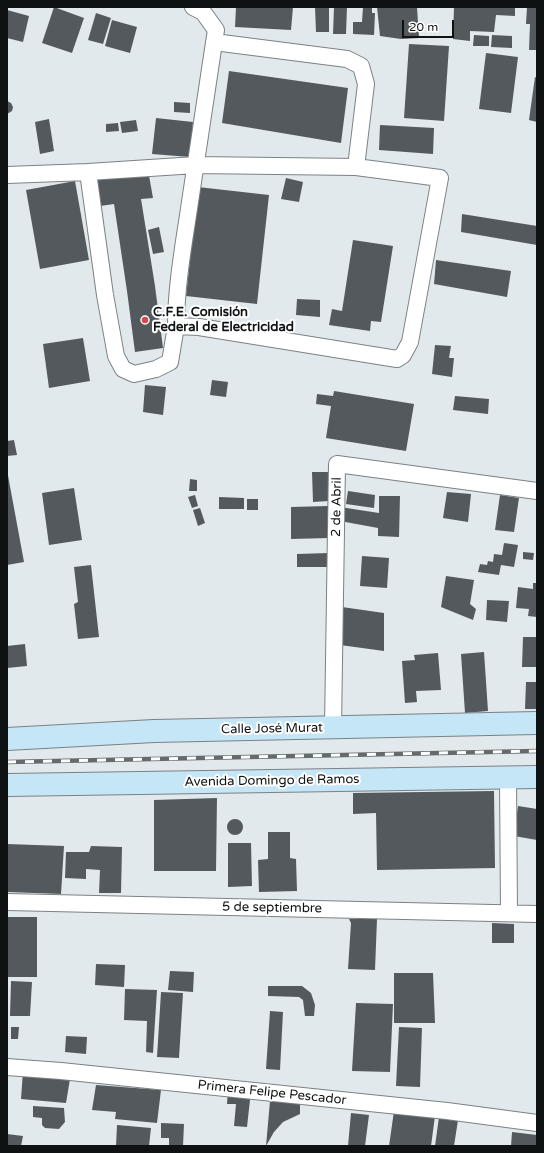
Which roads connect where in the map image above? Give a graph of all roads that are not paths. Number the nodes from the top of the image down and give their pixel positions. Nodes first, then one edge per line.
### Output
1 (193, 7) edge
2 (214, 42) junction
3 (196, 165) junction
4 (356, 166) junction
5 (88, 172) junction
6 (7, 175) edge
7 (176, 326) junction
8 (537, 491) edge
9 (537, 724) edge
10 (333, 727) junction
11 (7, 739) edge
12 (537, 777) edge
13 (508, 778) junction
14 (7, 785) edge
15 (7, 902) edge
16 (510, 913) junction
17 (537, 914) edge
18 (7, 1067) edge
19 (537, 1124) edge

1 - 2 street
2 - 3 street
2 - 4 street
3 - 4 street
3 - 5 street
3 - 7 street
4 - 7 street
5 - 6 street
5 - 7 street
8 - 10 street, 2 de Abril
9 - 10 street, Calle José Murat
10 - 11 street, Calle José Murat
12 - 13 street, Avenida Domingo de Ramos
13 - 14 street, Avenida Domingo de Ramos
13 - 16 street
15 - 16 street, 5 de septiembre
16 - 17 street, 5 de septiembre
18 - 19 street, Primera Felipe Pescador

